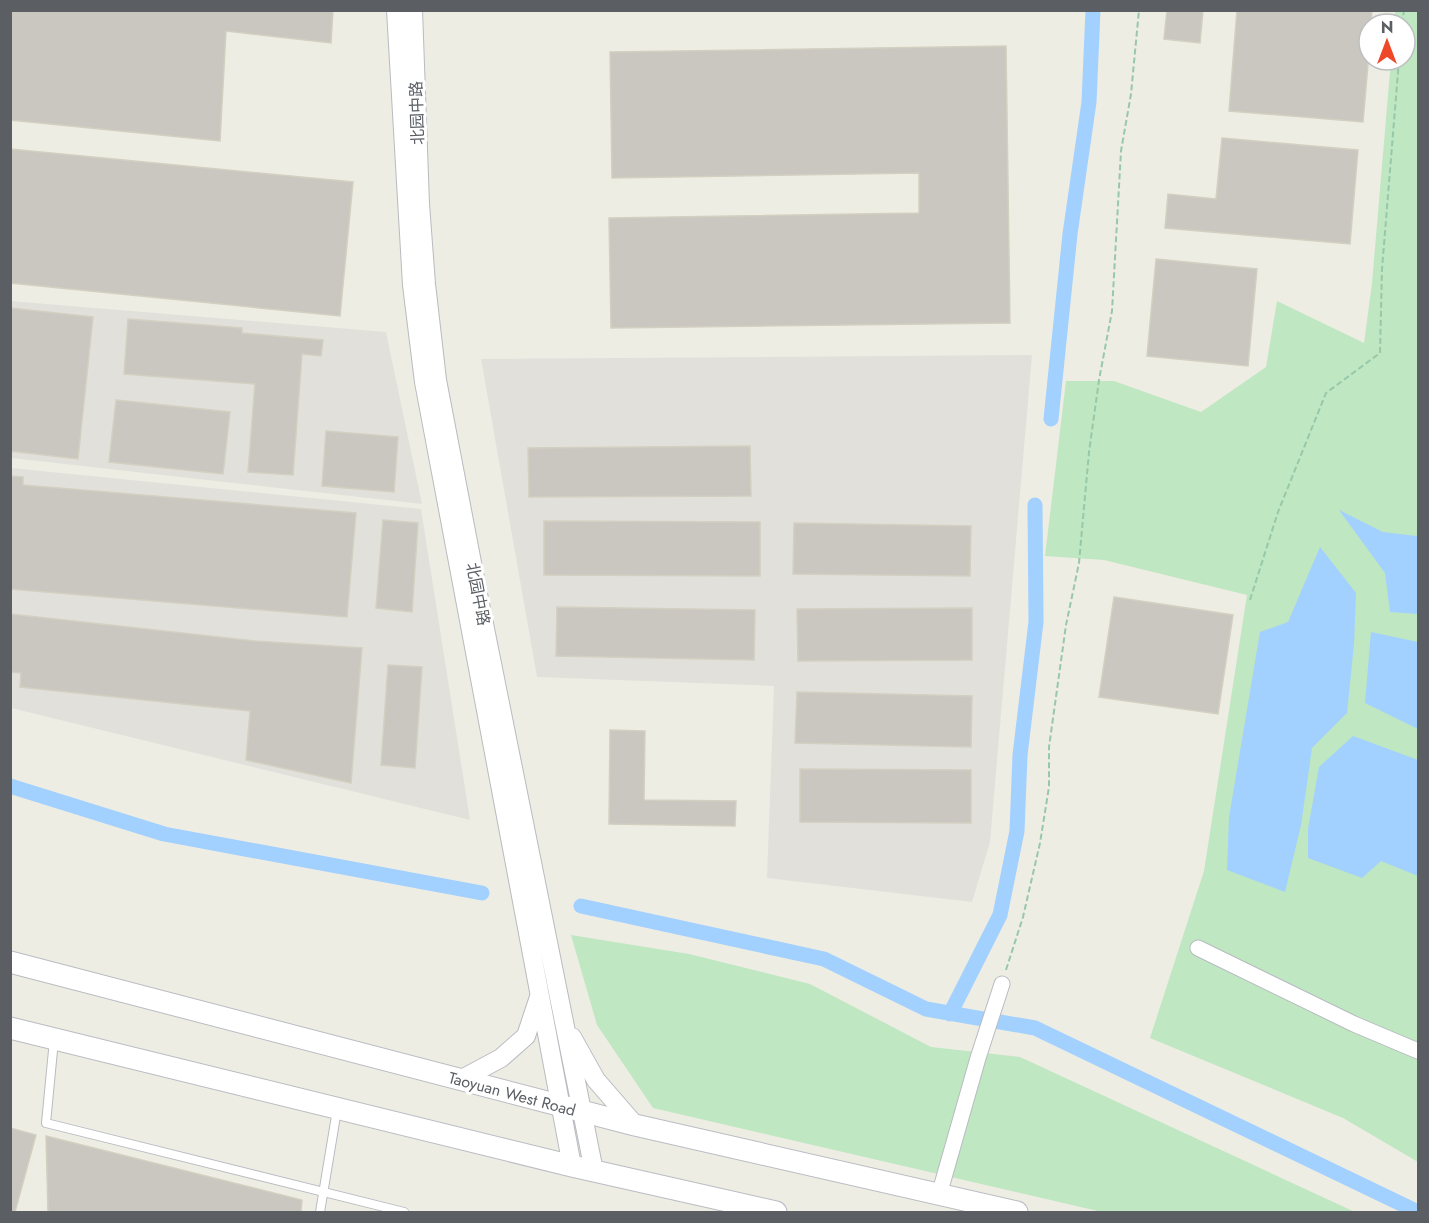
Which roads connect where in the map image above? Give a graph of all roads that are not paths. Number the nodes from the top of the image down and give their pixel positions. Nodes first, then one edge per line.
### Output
1 (396, 10) edge
2 (412, 10) edge
3 (1198, 948) dead end
4 (10, 962) edge
5 (1002, 984) road end
6 (540, 995) junction
7 (563, 1021) junction
8 (10, 1028) edge
9 (54, 1038) junction
10 (1419, 1051) edge
11 (460, 1080) junction
12 (561, 1106) junction
13 (338, 1108) junction
14 (582, 1112) junction
15 (635, 1125) junction
16 (572, 1166) junction
17 (594, 1171) junction
18 (322, 1192) junction
19 (939, 1195) junction
20 (320, 1212) edge
21 (404, 1212) edge
22 (776, 1212) edge
23 (1017, 1212) edge

1 - 6 street, 北园中路
2 - 7 street, 北园中路
3 - 10 street
4 - 11 main road, Taoyuan West Road
5 - 19 street
6 - 11 street
6 - 12 street, 北园中路
7 - 14 street, 北园中路
7 - 15 street
8 - 9 main road
9 - 13 main road
9 - 18 lane
11 - 12 main road, Taoyuan West Road
12 - 14 main road, Taoyuan West Road
12 - 16 street, 北园中路
13 - 16 main road
13 - 18 lane
14 - 15 main road, Taoyuan West Road
14 - 17 street, 北园中路
15 - 19 main road, Taoyuan West Road
16 - 17 main road
17 - 22 main road
18 - 20 lane
18 - 21 lane
19 - 23 main road, Taoyuan West Road

